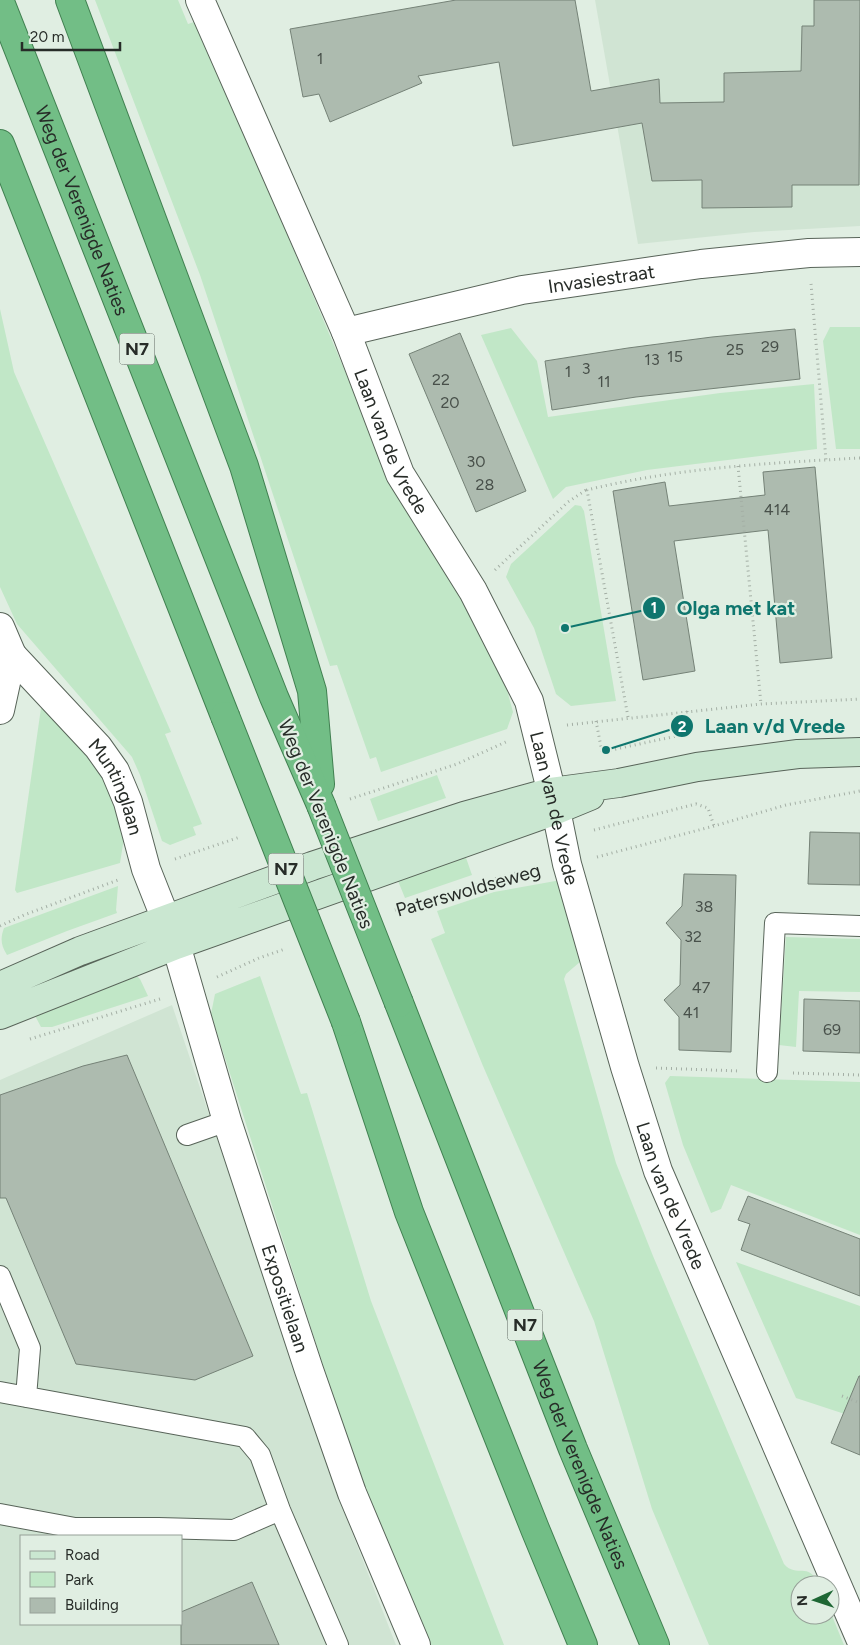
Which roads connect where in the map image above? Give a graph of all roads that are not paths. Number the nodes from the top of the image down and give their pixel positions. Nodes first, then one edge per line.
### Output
1 (70, 0) edge
2 (200, 0) edge
3 (0, 2) edge
4 (0, 144) edge
5 (860, 252) edge
6 (346, 332) junction
7 (0, 627) edge
8 (12, 655) junction
9 (0, 710) edge
10 (860, 752) edge
11 (554, 801) junction
12 (321, 805) junction
13 (166, 920) junction
14 (860, 926) edge
15 (176, 945) junction
16 (0, 986) edge
17 (0, 1015) edge
18 (767, 1072) dead end
19 (227, 1121) junction
20 (187, 1135) dead end
21 (0, 1276) edge
22 (0, 1392) edge
23 (26, 1397) junction
24 (280, 1510) junction
25 (0, 1514) edge
26 (858, 1629) edge
27 (338, 1645) edge
28 (416, 1645) edge
29 (583, 1645) edge
30 (655, 1645) edge

1 - 12 highway, N7
2 - 6 street, Laan van de Vrede
3 - 12 highway, Weg der Verenigde Naties / N7
4 - 29 highway, N7, bridge
5 - 6 street, Invasiestraat
6 - 11 street, Laan van de Vrede
7 - 8 street, Muntinglaan
8 - 9 street
8 - 13 street, Muntinglaan
10 - 11 main road
11 - 13 main road
11 - 15 main road
11 - 26 street, Laan van de Vrede
12 - 30 highway, Weg der Verenigde Naties / N7, bridge
13 - 15 street, Muntinglaan
13 - 16 main road
14 - 18 lane
15 - 17 main road
15 - 19 street, Expositielaan
19 - 20 lane
19 - 28 street, Expositielaan
21 - 23 lane
22 - 23 lane
23 - 24 lane
24 - 25 lane
24 - 27 lane

